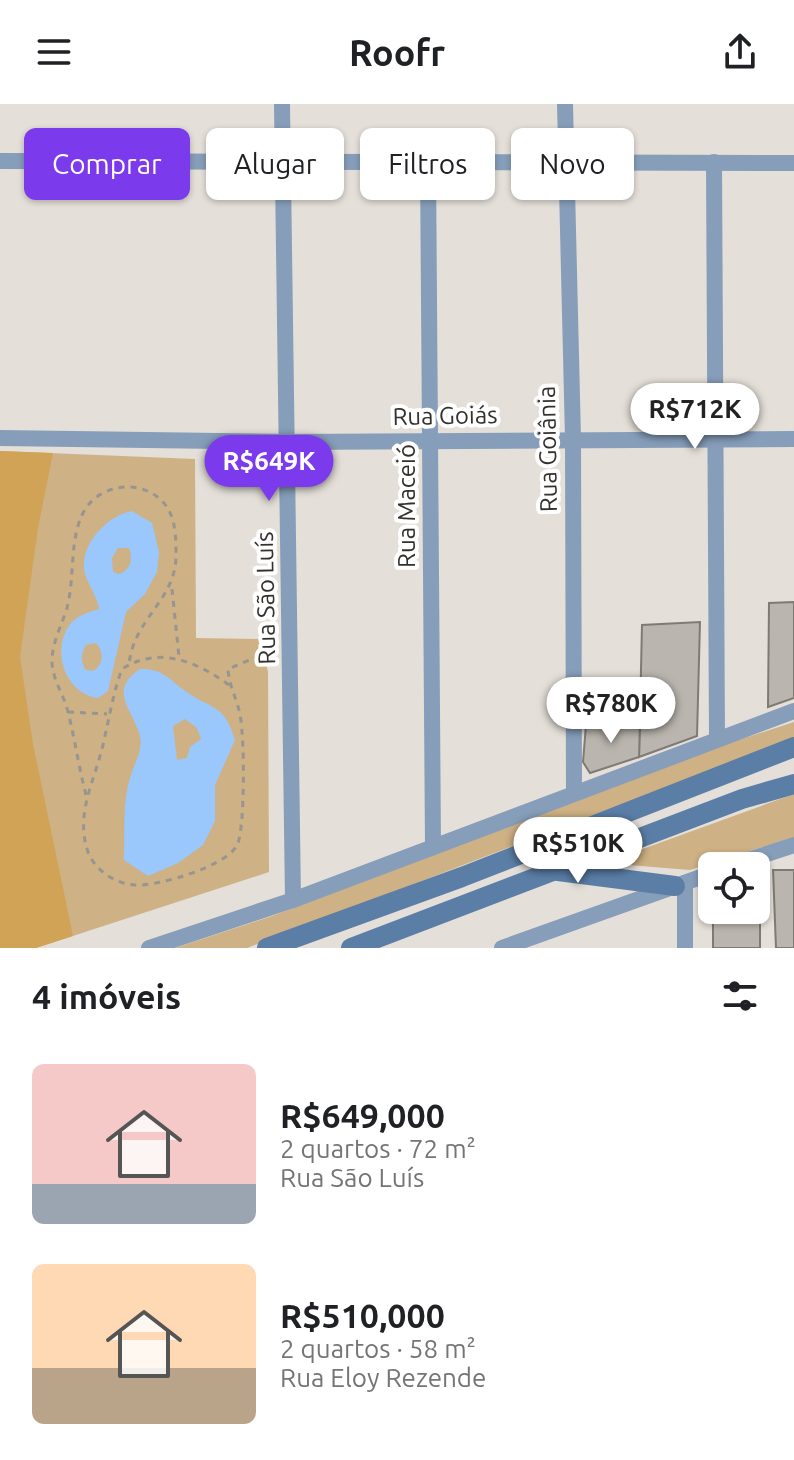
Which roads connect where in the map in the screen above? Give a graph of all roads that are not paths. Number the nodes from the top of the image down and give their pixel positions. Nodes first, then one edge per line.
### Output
1 (282, 104) edge
2 (565, 104) edge
3 (282, 128) edge
4 (565, 128) edge
5 (0, 161) edge
6 (634, 161) edge
7 (206, 162) edge
8 (714, 162) junction
9 (794, 163) edge
10 (284, 200) edge
11 (428, 200) edge
12 (567, 200) edge
13 (0, 438) edge
14 (573, 439) junction
15 (794, 439) edge
16 (431, 440) junction
17 (715, 440) junction
18 (289, 442) junction
19 (794, 711) edge
20 (717, 739) junction
21 (794, 747) edge
22 (794, 784) edge
23 (574, 793) junction
24 (794, 845) edge
25 (433, 847) junction
26 (770, 853) edge
27 (554, 870) junction
28 (698, 878) edge
29 (680, 885) junction
30 (293, 900) junction
31 (149, 948) edge
32 (267, 948) edge
33 (351, 948) edge
34 (502, 948) edge
35 (685, 948) edge

1 - 3 street, Rua São Luís
2 - 4 street, Rua Goiânia
5 - 7 street
6 - 8 street
8 - 9 street
8 - 17 street
10 - 18 street, Rua São Luís
11 - 16 street, Rua Maceió
12 - 14 street, Rua Goiânia
13 - 18 street, Rua Goiás
14 - 16 street, Rua Goiás
14 - 17 street, Rua Goiás
14 - 23 street, Rua Goiânia
15 - 17 street, Rua Goiás
16 - 18 street, Rua Goiás
16 - 25 street, Rua Maceió
17 - 20 street
18 - 30 street, Rua São Luís
19 - 20 street
20 - 23 street
21 - 32 main road
22 - 27 main road
23 - 25 street
24 - 26 street
25 - 30 street
27 - 29 main road
27 - 33 main road
28 - 29 street
29 - 34 street
29 - 35 street
30 - 31 street

